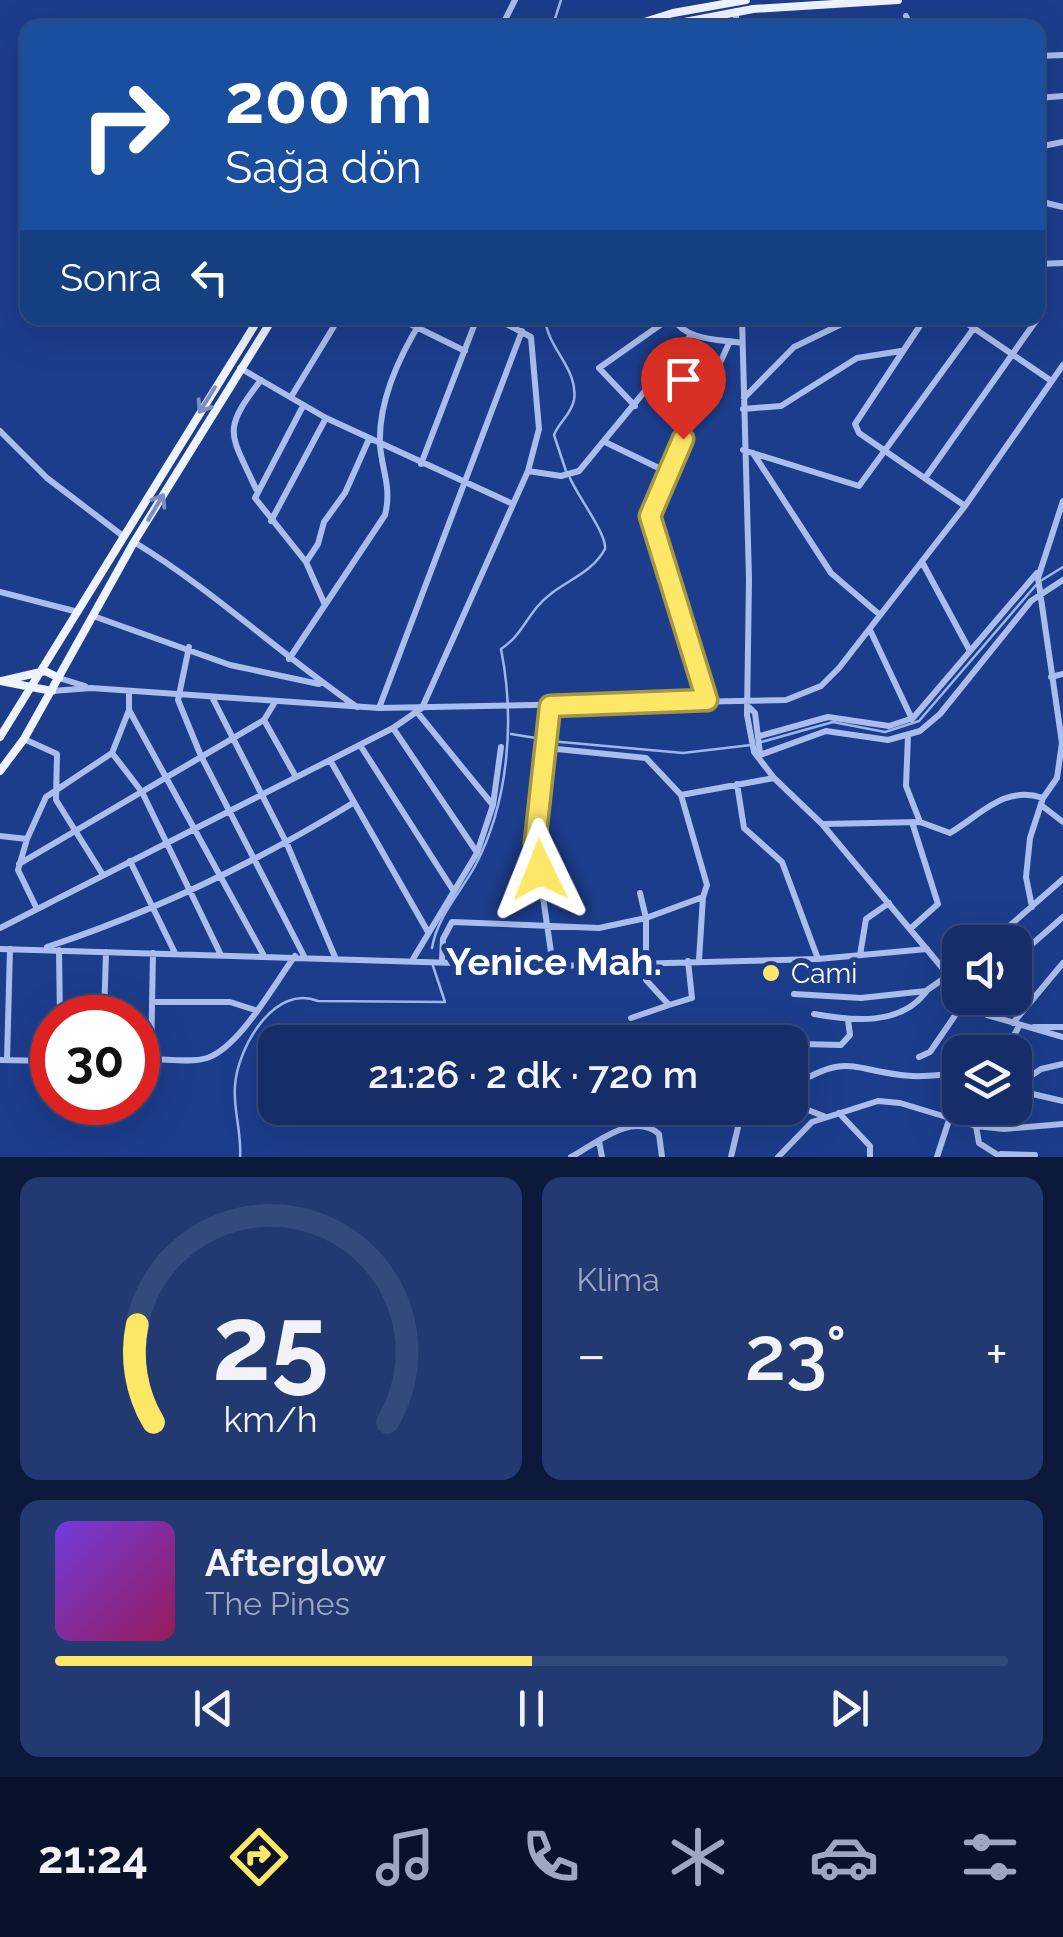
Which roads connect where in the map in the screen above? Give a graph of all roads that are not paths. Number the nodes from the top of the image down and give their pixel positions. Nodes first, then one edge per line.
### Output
1 (746, 0) edge
2 (898, 0) edge
3 (735, 1) edge
4 (736, 13) junction
5 (906, 16) dead end
6 (649, 20) edge
7 (698, 20) edge
8 (736, 20) edge
9 (908, 20) edge
10 (256, 325) edge
11 (268, 325) edge
12 (335, 325) edge
13 (413, 325) edge
14 (474, 325) edge
15 (510, 325) edge
16 (662, 325) edge
17 (676, 325) edge
18 (742, 325) edge
19 (840, 325) edge
20 (920, 325) edge
21 (970, 325) edge
22 (1033, 325) edge
23 (417, 327) junction
24 (974, 328) junction
25 (522, 331) junction
26 (690, 335) junction
27 (730, 341) junction
28 (742, 343) junction
29 (465, 351) junction
30 (902, 351) junction
31 (1012, 355) junction
32 (1063, 365) edge
33 (240, 368) junction
34 (261, 380) junction
35 (1050, 380) junction
36 (290, 398) junction
37 (743, 399) junction
38 (302, 406) junction
39 (636, 406) junction
40 (743, 409) junction
41 (326, 418) junction
42 (0, 431) edge
43 (369, 438) junction
44 (606, 442) junction
45 (380, 444) junction
46 (743, 450) junction
47 (753, 452) junction
48 (888, 452) junction
49 (421, 464) junction
50 (528, 471) junction
51 (667, 472) junction
52 (925, 478) junction
53 (466, 483) junction
54 (257, 490) junction
55 (1063, 500) edge
56 (513, 504) junction
57 (965, 506) junction
58 (271, 521) junction
59 (123, 536) junction
60 (134, 542) junction
61 (306, 562) junction
62 (922, 562) junction
63 (1038, 575) junction
64 (1063, 580) edge
65 (1039, 590) junction
66 (1048, 590) junction
67 (1063, 590) edge
68 (0, 592) edge
69 (325, 606) junction
70 (78, 612) junction
71 (881, 616) junction
72 (96, 617) junction
73 (870, 630) junction
74 (189, 647) junction
75 (970, 651) junction
76 (289, 660) junction
77 (38, 672) junction
78 (1063, 674) edge
79 (1051, 677) junction
80 (60, 678) junction
81 (1, 681) edge
82 (325, 685) junction
83 (28, 688) junction
84 (91, 688) junction
85 (52, 690) junction
86 (129, 691) junction
87 (178, 695) junction
88 (212, 697) junction
89 (707, 700) junction
90 (275, 702) junction
91 (550, 706) junction
92 (750, 706) junction
93 (358, 708) junction
94 (379, 708) junction
95 (129, 710) junction
96 (420, 710) junction
97 (912, 718) junction
98 (264, 720) junction
99 (393, 728) junction
100 (908, 736) junction
101 (0, 737) edge
102 (24, 738) junction
103 (233, 738) junction
104 (758, 738) junction
105 (360, 745) junction
106 (547, 746) junction
107 (501, 747) dead end
108 (759, 752) junction
109 (112, 753) junction
110 (201, 756) junction
111 (330, 760) junction
112 (0, 772) edge
113 (168, 775) junction
114 (296, 777) junction
115 (1060, 777) edge
116 (774, 778) junction
117 (736, 784) junction
118 (56, 789) junction
119 (142, 792) junction
120 (262, 795) junction
121 (682, 795) junction
122 (1042, 801) junction
123 (353, 803) junction
124 (493, 805) junction
125 (229, 811) junction
126 (916, 822) junction
127 (1063, 822) edge
128 (822, 824) junction
129 (197, 827) junction
130 (74, 830) junction
131 (0, 836) edge
132 (26, 839) junction
133 (165, 844) junction
134 (286, 844) junction
135 (477, 853) junction
136 (130, 861) junction
137 (256, 861) junction
138 (19, 864) junction
139 (103, 875) junction
140 (222, 879) junction
141 (1063, 879) edge
142 (453, 890) junction
143 (190, 893) junction
144 (640, 893) dead end
145 (703, 897) junction
146 (889, 904) junction
147 (1032, 907) junction
148 (154, 908) junction
149 (37, 909) junction
150 (646, 918) junction
151 (1063, 918) edge
152 (1011, 925) edge
153 (550, 926) junction
154 (0, 928) edge
155 (910, 929) junction
156 (428, 933) junction
157 (1032, 945) edge
158 (0, 949) edge
159 (10, 949) junction
160 (41, 949) junction
161 (927, 949) junction
162 (59, 950) junction
163 (106, 952) junction
164 (154, 953) junction
165 (175, 953) junction
166 (220, 953) junction
167 (264, 955) junction
168 (860, 955) junction
169 (295, 956) junction
170 (304, 956) junction
171 (335, 957) junction
172 (818, 958) junction
173 (413, 959) junction
174 (442, 960) junction
175 (688, 960) junction
176 (699, 960) junction
177 (1063, 963) edge
178 (647, 964) junction
179 (553, 966) junction
180 (942, 968) edge
181 (942, 979) edge
182 (926, 991) junction
183 (794, 994) dead end
184 (60, 995) edge
185 (105, 995) edge
186 (153, 995) edge
187 (160, 1002) edge
188 (669, 1006) junction
189 (255, 1010) junction
190 (814, 1014) dead end
191 (957, 1015) edge
192 (986, 1015) edge
193 (631, 1018) dead end
194 (848, 1020) junction
195 (1020, 1025) junction
196 (1063, 1027) edge
197 (1014, 1035) edge
198 (1063, 1037) edge
199 (808, 1044) edge
200 (919, 1057) dead end
201 (160, 1059) edge
202 (4, 1060) edge
203 (30, 1061) edge
204 (1063, 1064) edge
205 (1032, 1074) edge
206 (942, 1075) edge
207 (808, 1077) edge
208 (1032, 1093) edge
209 (1063, 1102) edge
210 (808, 1110) edge
211 (839, 1113) junction
212 (827, 1117) junction
213 (942, 1118) edge
214 (1063, 1124) edge
215 (739, 1125) edge
216 (947, 1125) edge
217 (972, 1125) edge
218 (976, 1126) junction
219 (600, 1141) junction
220 (1035, 1155) edge
221 (1001, 1156) edge
222 (571, 1157) edge
223 (602, 1157) edge
224 (662, 1157) edge
225 (731, 1157) edge
226 (778, 1157) edge
227 (870, 1157) edge
228 (937, 1157) edge

1 - 3 main road
2 - 4 main road
3 - 4 street
3 - 6 main road
4 - 7 main road
4 - 8 street
5 - 9 street
10 -> 59 main road
11 - 33 main road
12 - 36 street
13 - 23 street
14 - 29 street
15 - 25 street
16 - 39 street
17 - 26 street
18 - 28 street
19 - 37 street
20 - 30 street
21 - 24 street
22 - 31 street
23 - 29 street
23 - 45 street
24 - 31 street
24 - 48 street
25 - 50 street
25 - 53 street
26 - 27 street
26 - 39 street
27 - 28 street
27 - 51 street
28 - 37 street
29 - 49 street
30 - 40 street
30 - 48 street
31 - 35 street
31 - 52 street
32 - 35 street
33 - 34 street
60 -> 33 main road
34 - 36 street
34 - 54 street
35 - 57 street
36 - 38 street
37 - 40 street
38 - 41 street
38 - 54 street
39 - 44 street
40 - 46 street
41 - 43 street
41 - 58 street
42 - 59 street
43 - 45 street
43 - 61 street
44 - 50 street
44 - 51 street
45 - 49 street
45 - 69 street
46 - 47 street
46 - 92 street
47 - 48 street
47 - 71 street
48 - 52 street
49 - 53 street
50 - 56 street
51 - 89 street
52 - 57 street
53 - 56 street
53 - 94 street
54 - 58 street
55 - 63 street
56 - 96 street
57 - 62 street
58 - 61 street
59 - 70 main road
60 - 72 main road
60 - 76 street
61 - 69 street
62 - 71 street
62 - 75 street
63 - 65 street
63 - 75 street
64 - 66 street
65 - 66 street
65 - 79 street
65 - 100 street
66 - 67 street
68 - 70 street
69 - 76 street
70 - 77 main road
71 - 73 street
72 - 74 street
72 - 80 main road
73 - 92 street
73 - 97 street
74 - 82 street
74 - 87 street
75 - 97 street
76 - 82 street
77 - 80 main road
77 - 81 main road
77 - 83 main road
78 - 79 street
79 - 115 street
80 - 84 street
80 - 85 main road
81 - 83 main road
82 - 93 street
83 - 85 main road
83 - 101 main road
84 - 85 street
84 - 86 street
85 - 102 main road
86 - 87 street
86 - 95 street
87 - 88 street
87 - 110 street
88 - 90 street
88 - 103 street
89 - 91 street
89 - 92 street
90 - 93 street
90 - 98 street
91 - 96 street
91 - 106 street
92 - 104 street
93 - 94 street
94 - 96 street
95 - 109 street
95 - 113 street
96 - 99 street
96 - 124 street
97 - 104 street
98 - 103 street
98 - 114 street
99 - 105 street
99 - 135 street
100 - 108 street
100 - 126 street
102 - 112 main road
102 - 118 street
103 - 110 street
103 - 120 street
104 - 108 street
105 - 111 street
105 - 142 street
106 - 121 street
106 - 153 street
107 - 124 street
108 - 116 street
109 - 118 street
109 - 119 street
110 - 113 street
110 - 125 street
111 - 114 street
111 - 123 street
113 - 119 street
113 - 129 street
114 - 120 street
115 - 122 street
116 - 117 street
116 - 128 street
117 - 121 street
117 - 172 street
118 - 130 street
118 - 132 street
119 - 130 street
119 - 133 street
120 - 125 street
120 - 134 street
121 - 145 street
122 - 126 street
122 - 127 street
122 - 147 street
123 - 134 street
123 - 156 street
124 - 135 street
125 - 129 street
125 - 137 street
126 - 128 street
126 - 155 street
128 - 146 street
129 - 133 street
129 - 140 street
130 - 138 street
130 - 139 street
131 - 132 street
132 - 138 street
133 - 136 street
133 - 143 street
134 - 137 street
134 - 171 street
135 - 142 street
136 - 139 street
136 - 148 street
137 - 140 street
137 - 170 street
138 - 149 street
139 - 149 street
140 - 143 street
140 - 167 street
141 - 147 street
142 - 156 street
143 - 148 street
143 - 166 street
144 - 150 street
145 - 150 street
145 - 176 street
146 - 155 street
146 - 168 street
147 - 152 street
148 - 160 street
148 - 165 street
149 - 154 street
150 - 153 street
150 - 178 street
151 - 157 street
153 - 174 street
153 - 179 street
155 - 161 street
156 - 173 street
158 - 159 street
159 - 160 street
159 - 202 street
160 - 162 street
161 - 168 street
161 - 180 street
162 - 163 street
162 - 184 street
163 - 164 street
163 - 185 street
164 - 165 street
164 - 186 street
165 - 166 street
166 - 167 street
167 - 169 street
168 - 172 street
169 - 170 street
169 - 189 street
170 - 171 street
171 - 173 street
172 - 176 street
173 - 174 street
174 - 179 street
175 - 176 street
175 - 178 street
175 - 188 street
177 - 195 street
178 - 179 street
178 - 188 street
181 - 182 street
182 - 183 street
182 - 194 street
187 - 189 street
188 - 193 street
189 - 201 street
190 - 194 street
191 - 200 street
192 - 195 street
194 - 199 street
195 - 196 street
195 - 197 street
195 - 198 street
202 - 203 street
204 - 205 street
206 - 207 street
208 - 209 street
210 - 212 street
211 - 212 street
211 - 213 street
211 - 227 street
212 - 226 street
214 - 218 street
215 - 225 street
216 - 228 street
217 - 218 street
218 - 221 street
219 - 222 street
219 - 223 street
219 - 224 street
220 - 221 street

